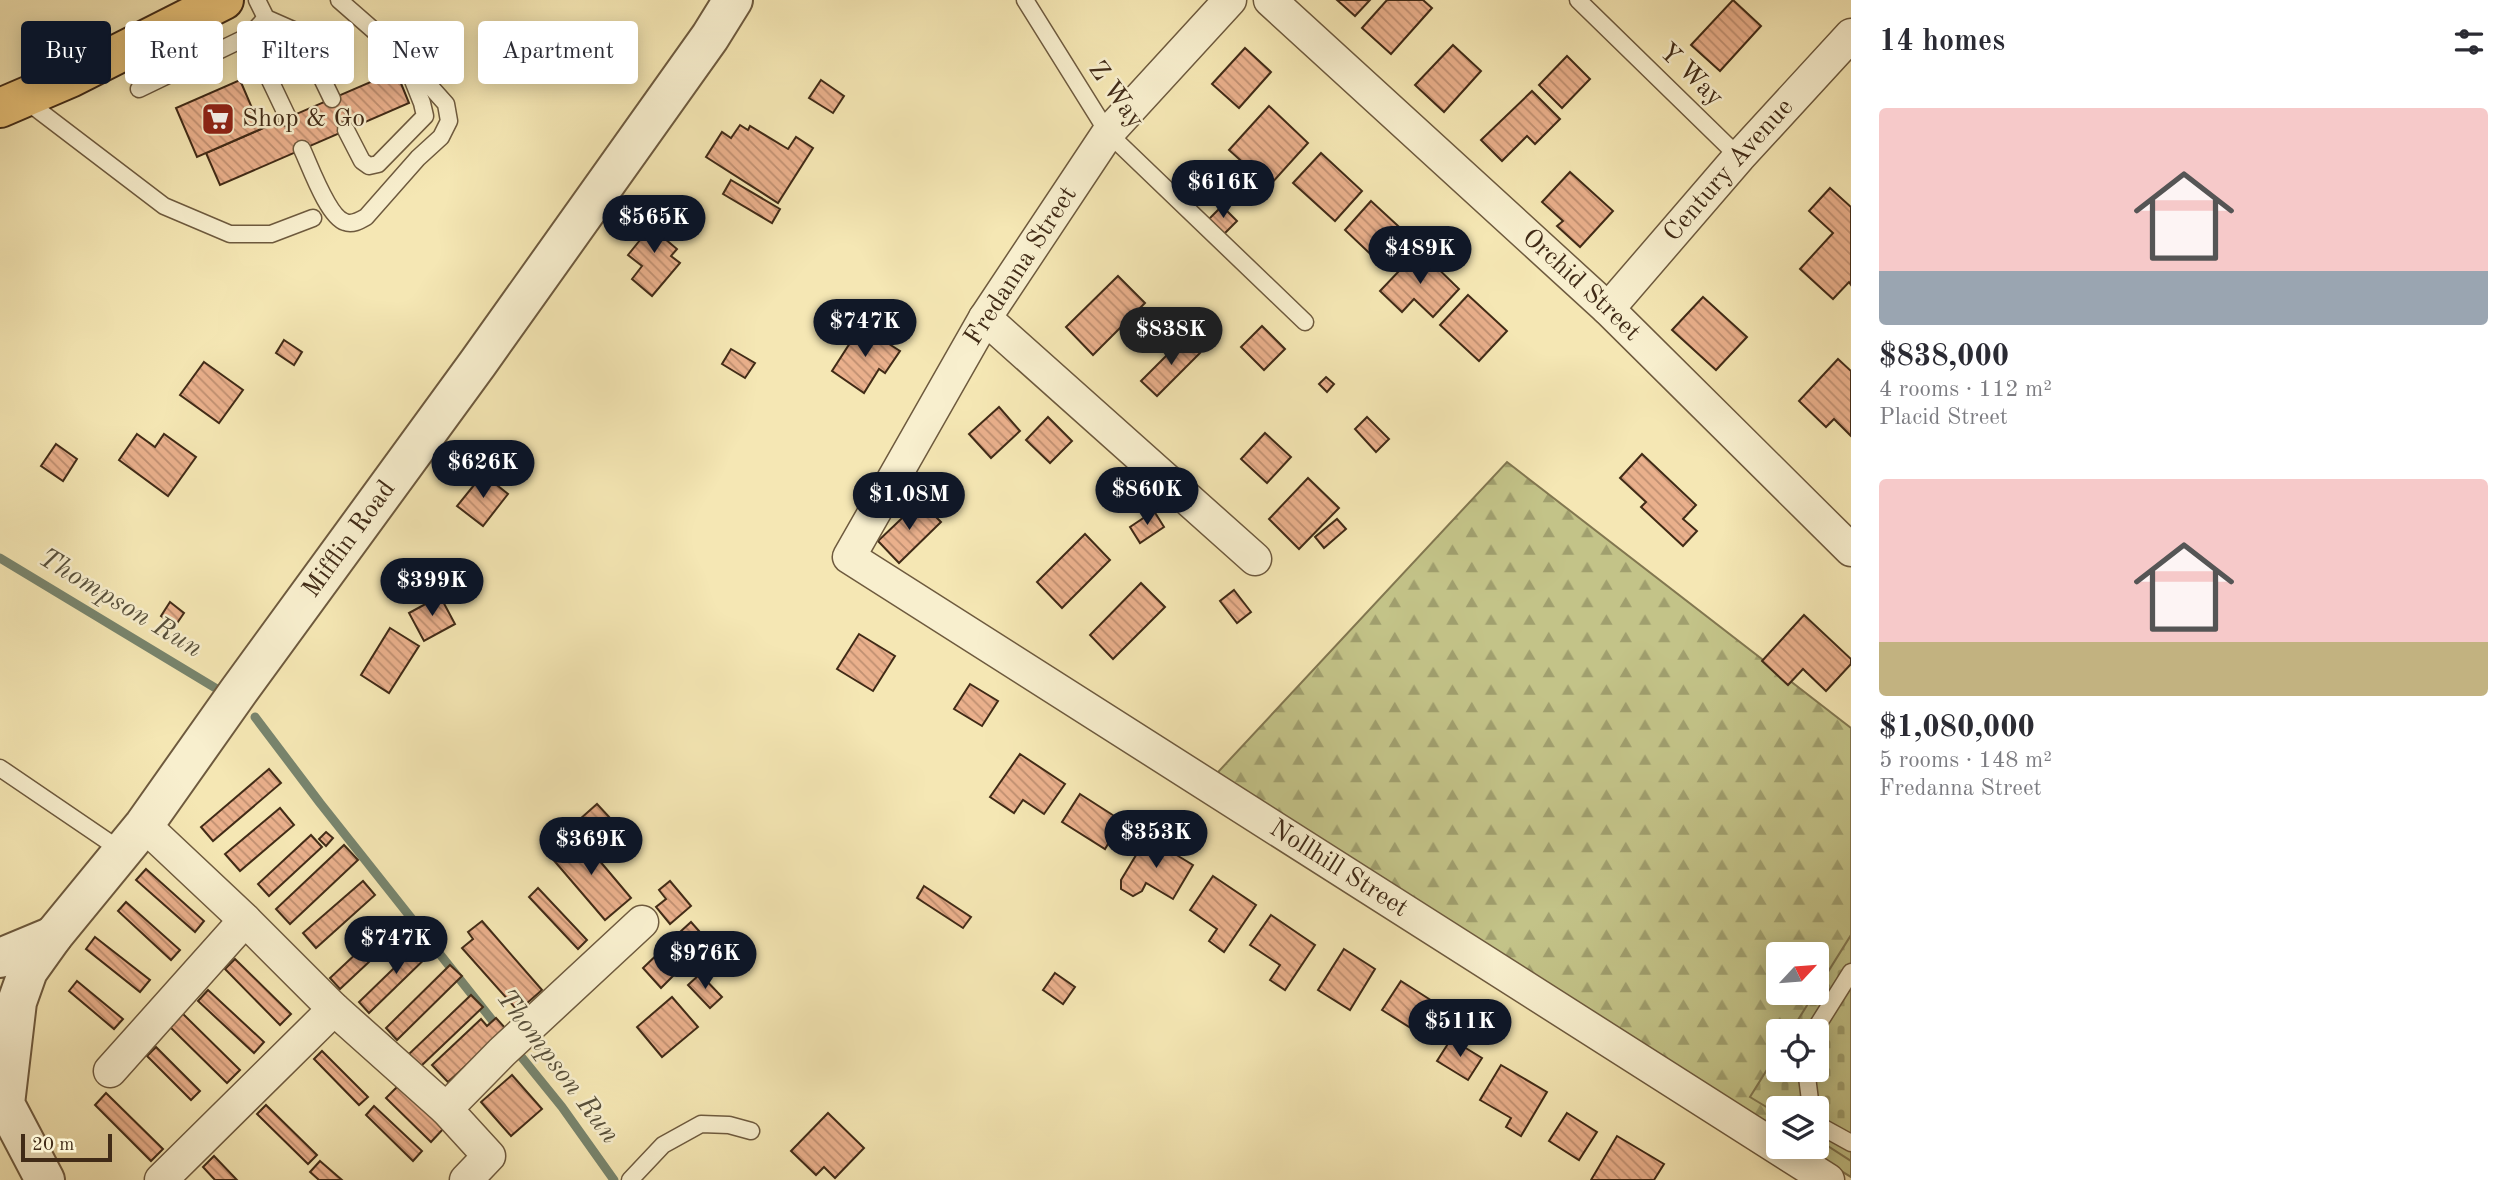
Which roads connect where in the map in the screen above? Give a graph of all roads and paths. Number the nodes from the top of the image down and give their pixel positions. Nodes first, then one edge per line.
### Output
1 (224, 0) edge
2 (257, 0) edge
3 (340, 0) edge
4 (733, 0) edge
5 (1024, 0) edge
6 (1230, 0) edge
7 (1270, 0) edge
8 (1578, 0) edge
9 (266, 18) junction
10 (263, 21) edge
11 (368, 25) edge
12 (1851, 35) edge
13 (237, 42) edge
14 (272, 84) edge
15 (414, 84) edge
16 (428, 84) edge
17 (139, 89) dead end
18 (332, 99) dead end
19 (11, 103) edge
20 (288, 118) dead end
21 (346, 130) dead end
22 (1108, 133) junction
23 (302, 149) dead end
24 (1739, 157) junction
25 (313, 218) dead end
26 (1608, 309) junction
27 (985, 318) junction
28 (1305, 322) dead end
29 (1851, 550) edge
30 (849, 557) joint
31 (1255, 559) dead end
32 (0, 768) edge
33 (133, 838) junction
34 (245, 920) junction
35 (642, 922) dead end
36 (53, 936) junction
37 (0, 958) edge
38 (1851, 972) edge
39 (334, 1009) junction
40 (1822, 1019) edge
41 (110, 1071) dead end
42 (2, 1100) edge
43 (446, 1109) junction
44 (1766, 1110) edge
45 (751, 1131) dead end
46 (1829, 1140) edge
47 (1851, 1143) edge
48 (1820, 1159) edge
49 (634, 1175) edge
50 (45, 1180) edge
51 (161, 1180) edge
52 (466, 1180) edge
53 (1828, 1180) edge

1 - 19 main road
2 - 9 lane
3 - 11 lane
4 - 33 street, Mifflin Road
5 - 22 lane, Z Way
6 - 22 street, Fredanna Street
7 - 26 street, Orchid Street
8 - 24 lane, Y Way
9 - 10 lane
9 - 18 lane
12 - 24 street, Century Avenue
13 - 17 lane
14 - 20 lane
15 - 21 lane
16 - 23 lane
19 - 25 lane
22 - 27 street, Fredanna Street
22 - 28 lane, Z Way
24 - 26 street, Century Avenue
26 - 29 street, Orchid Street
27 - 30 street, Fredanna Street
27 - 31 street
30 - 44 street, Nollhill Street
32 - 33 lane
33 - 34 street
33 - 36 street, Mifflin Road
34 - 39 street
34 - 41 street
35 - 43 street
36 - 37 street
36 - 42 street, Mifflin Road
38 - 40 lane
39 - 43 street
39 - 51 street
42 - 50 street
43 - 52 street
45 - 49 lane
46 - 47 lane
48 - 53 street, Nollhill Street

